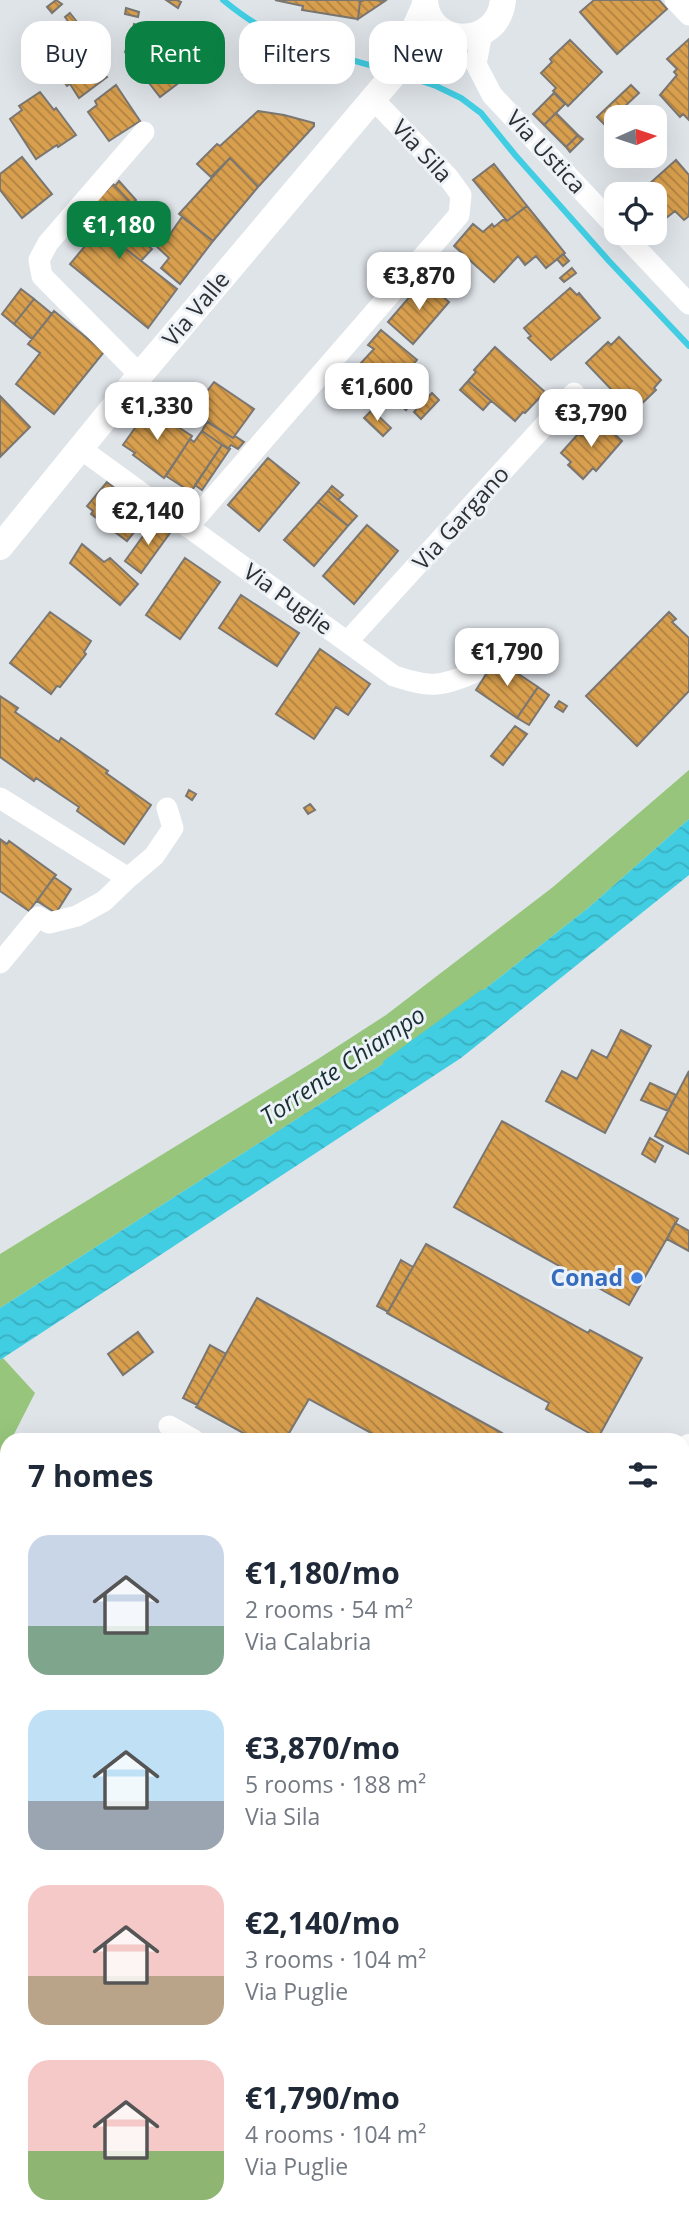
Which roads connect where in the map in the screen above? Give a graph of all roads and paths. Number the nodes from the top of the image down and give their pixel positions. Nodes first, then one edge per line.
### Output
1 (503, 0) edge
2 (675, 0) edge
3 (425, 3) edge
4 (689, 15) edge
5 (417, 21) edge
6 (432, 21) edge
7 (482, 33) junction
8 (467, 36) edge
9 (386, 84) edge
10 (373, 99) junction
11 (144, 132) dead end
12 (604, 214) edge
13 (633, 245) edge
14 (689, 304) edge
15 (140, 375) junction
16 (575, 393) dead end
17 (81, 449) junction
18 (188, 527) junction
19 (4, 532) edge
20 (347, 642) junction
21 (473, 673) dead end
22 (0, 798) edge
23 (167, 808) dead end
24 (128, 878) junction
25 (0, 963) edge
26 (169, 1426) dead end
27 (182, 1433) edge

1 - 7 main road
2 - 4 street
3 - 5 main road, Via Valle
3 - 6 main road, Via Valle
7 - 8 main road
7 - 12 street, Via Ustica
9 - 10 main road, Via Valle
10 - 15 main road, Via Valle
10 - 18 street, Via Sila
11 - 15 street
13 - 14 street
15 - 17 main road, Via Valle
16 - 20 street, Via Gargano
17 - 18 street, Via Puglie
17 - 19 main road, Via Valle
18 - 20 street, Via Puglie
20 - 21 street, Via Puglie
22 - 24 street
23 - 24 street
24 - 25 street
26 - 27 street

